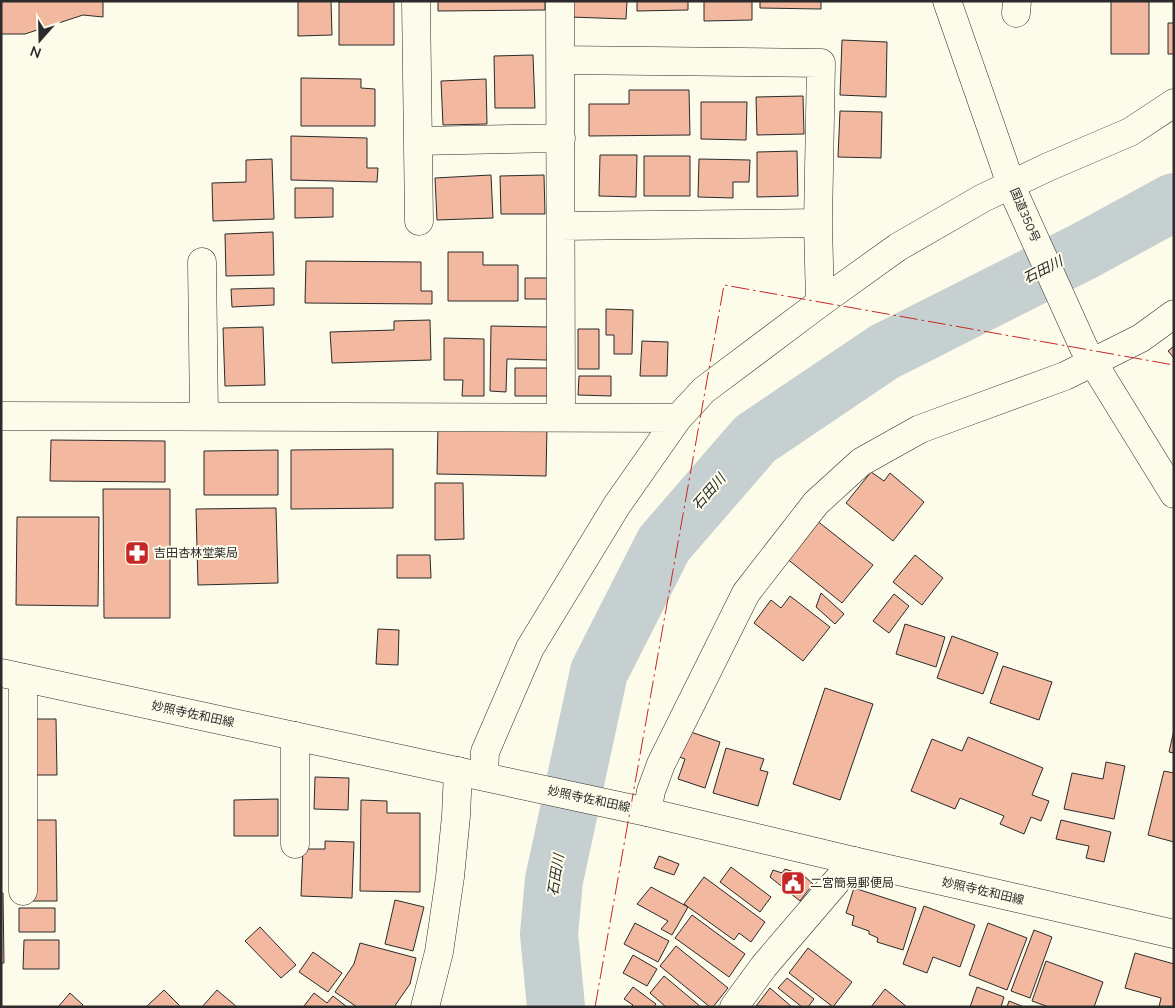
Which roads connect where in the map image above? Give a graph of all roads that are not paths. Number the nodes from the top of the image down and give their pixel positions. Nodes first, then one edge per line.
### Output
1 (416, 1) edge
2 (560, 1) edge
3 (947, 1) edge
4 (561, 60) junction
5 (1174, 103) edge
6 (561, 138) junction
7 (419, 141) junction
8 (1013, 189) junction
9 (419, 221) dead end
10 (818, 223) junction
11 (561, 226) junction
12 (202, 262) dead end
13 (820, 303) junction
14 (1174, 314) edge
15 (1089, 355) junction
16 (1, 416) edge
17 (204, 416) junction
18 (561, 417) junction
19 (678, 418) junction
20 (1174, 494) edge
21 (12, 675) edge
22 (295, 736) junction
23 (480, 776) junction
24 (640, 810) junction
25 (295, 844) dead end
26 (854, 861) junction
27 (23, 891) dead end
28 (1174, 934) edge
29 (424, 1007) edge
30 (734, 1007) edge

1 - 7 main road
2 - 4 main road
3 - 8 main road, 国道350号
4 - 6 main road
4 - 10 main road
5 - 8 main road
6 - 7 main road
6 - 11 main road
7 - 9 main road
8 - 13 main road
8 - 15 main road, 国道350号
10 - 11 main road
10 - 13 main road
11 - 18 main road
12 - 17 main road
13 - 19 main road
14 - 15 main road
15 - 20 main road, 国道350号
15 - 24 main road
16 - 17 main road
17 - 18 main road
18 - 19 main road
19 - 23 main road
21 - 22 main road, 妙照寺佐和田線
21 - 27 main road
22 - 23 main road, 妙照寺佐和田線
22 - 25 main road
23 - 24 main road, 妙照寺佐和田線
23 - 29 main road
24 - 26 main road, 妙照寺佐和田線
26 - 28 main road, 妙照寺佐和田線
26 - 30 main road

